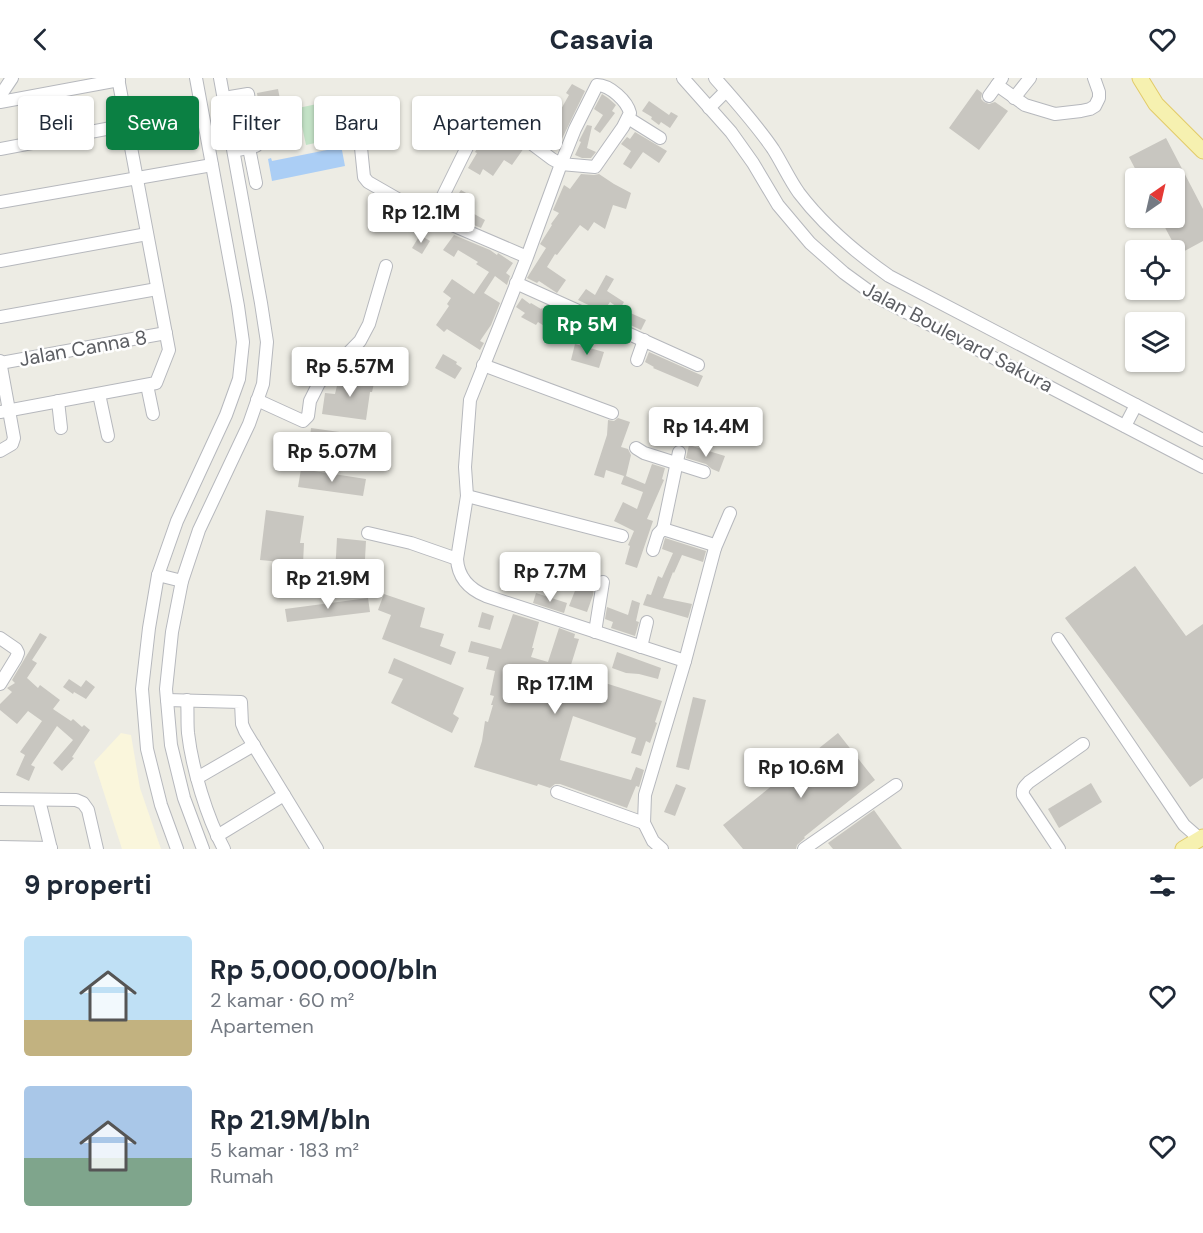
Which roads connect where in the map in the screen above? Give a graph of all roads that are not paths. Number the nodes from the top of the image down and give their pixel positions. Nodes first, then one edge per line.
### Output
1 (12, 78) edge
2 (196, 78) edge
3 (220, 78) edge
4 (682, 78) edge
5 (715, 78) edge
6 (1030, 78) edge
7 (1094, 78) edge
8 (1141, 78) edge
9 (119, 79) edge
10 (999, 81) edge
11 (726, 91) junction
12 (0, 96) edge
13 (122, 96) edge
14 (224, 96) edge
15 (989, 96) dead end
16 (1014, 98) junction
17 (0, 102) edge
18 (709, 108) junction
19 (628, 118) junction
20 (106, 129) edge
21 (660, 138) dead end
22 (0, 149) edge
23 (132, 150) edge
24 (239, 150) edge
25 (249, 150) edge
26 (361, 150) edge
27 (234, 151) joint
28 (1203, 151) edge
29 (561, 164) junction
30 (212, 165) junction
31 (137, 178) junction
32 (256, 183) dead end
33 (0, 202) edge
34 (434, 216) junction
35 (147, 234) junction
36 (527, 256) junction
37 (0, 261) edge
38 (386, 266) dead end
39 (516, 283) junction
40 (157, 289) junction
41 (0, 318) edge
42 (166, 333) junction
43 (645, 340) junction
44 (637, 360) dead end
45 (0, 362) edge
46 (483, 365) junction
47 (698, 365) dead end
48 (152, 384) junction
49 (99, 394) junction
50 (257, 400) junction
51 (58, 401) junction
52 (1136, 405) junction
53 (4, 411) edge
54 (612, 413) dead end
55 (153, 414) dead end
56 (1125, 426) junction
57 (62, 428) dead end
58 (108, 436) dead end
59 (1203, 440) edge
60 (636, 448) dead end
61 (0, 451) edge
62 (677, 458) junction
63 (1203, 467) edge
64 (704, 472) dead end
65 (467, 496) junction
66 (730, 513) dead end
67 (663, 529) junction
68 (368, 533) dead end
69 (622, 536) dead end
70 (715, 548) junction
71 (653, 550) dead end
72 (457, 559) junction
73 (158, 575) junction
74 (182, 581) junction
75 (603, 582) dead end
76 (647, 622) dead end
77 (595, 632) junction
78 (0, 638) edge
79 (1058, 639) dead end
80 (641, 647) junction
81 (685, 661) junction
82 (0, 684) edge
83 (167, 700) junction
84 (187, 700) junction
85 (1083, 744) dead end
86 (254, 745) junction
87 (197, 778) junction
88 (896, 784) dead end
89 (557, 792) dead end
90 (284, 795) junction
91 (0, 799) edge
92 (39, 800) junction
93 (644, 823) junction
94 (217, 836) junction
95 (1202, 838) edge
96 (0, 847) edge
97 (314, 848) edge
98 (50, 849) edge
99 (97, 849) edge
100 (177, 849) edge
101 (203, 849) edge
102 (224, 849) edge
103 (662, 849) edge
104 (804, 849) edge
105 (1059, 849) edge
106 (1184, 849) edge

1 - 12 street
2 - 30 street
3 - 14 street
4 - 18 street, Jalan Boulevard Sakura
5 - 11 street, Jalan Boulevard Sakura
6 - 16 street
7 - 16 street
8 - 28 main road
9 - 13 street
9 - 17 street
10 - 15 street
10 - 16 street
11 - 18 street
11 - 52 street, Jalan Boulevard Sakura
18 - 56 street, Jalan Boulevard Sakura
19 - 21 street
19 - 29 street
19 - 29 street
20 - 22 street
23 - 31 street
24 - 27 street
25 - 32 street
26 - 34 street
27 - 50 street
29 - 34 street
29 - 36 street
30 - 31 street
30 - 73 street
31 - 33 street
31 - 35 street
34 - 36 street
35 - 37 street
35 - 40 street
36 - 39 street
38 - 50 street
39 - 43 street
39 - 46 street
40 - 41 street
40 - 42 street
42 - 45 street, Jalan Canna 8
42 - 48 street
43 - 44 street
43 - 47 street
45 - 53 street
46 - 54 street
46 - 65 street
48 - 49 street
48 - 55 street
49 - 51 street
49 - 58 street
50 - 74 street
51 - 53 street
51 - 57 street
52 - 56 street
52 - 59 street, Jalan Boulevard Sakura
53 - 61 street
56 - 63 street, Jalan Boulevard Sakura
60 - 62 street
62 - 64 street
62 - 67 street
65 - 69 street
65 - 72 street
66 - 70 street
67 - 70 street
67 - 71 street
68 - 72 street
70 - 81 street
72 - 77 street
73 - 74 street
73 - 100 street
74 - 83 street
75 - 77 street
76 - 80 street
77 - 80 street
78 - 82 street
79 - 95 street
80 - 81 street
81 - 93 street
83 - 84 street
83 - 101 street
84 - 86 street
84 - 87 street
85 - 105 street
86 - 87 street
86 - 90 street
87 - 94 street
88 - 104 street
89 - 93 street
90 - 94 street
90 - 97 street
91 - 92 street
92 - 98 street
92 - 99 street
93 - 103 street
94 - 102 street
95 - 106 main road
96 - 98 street

